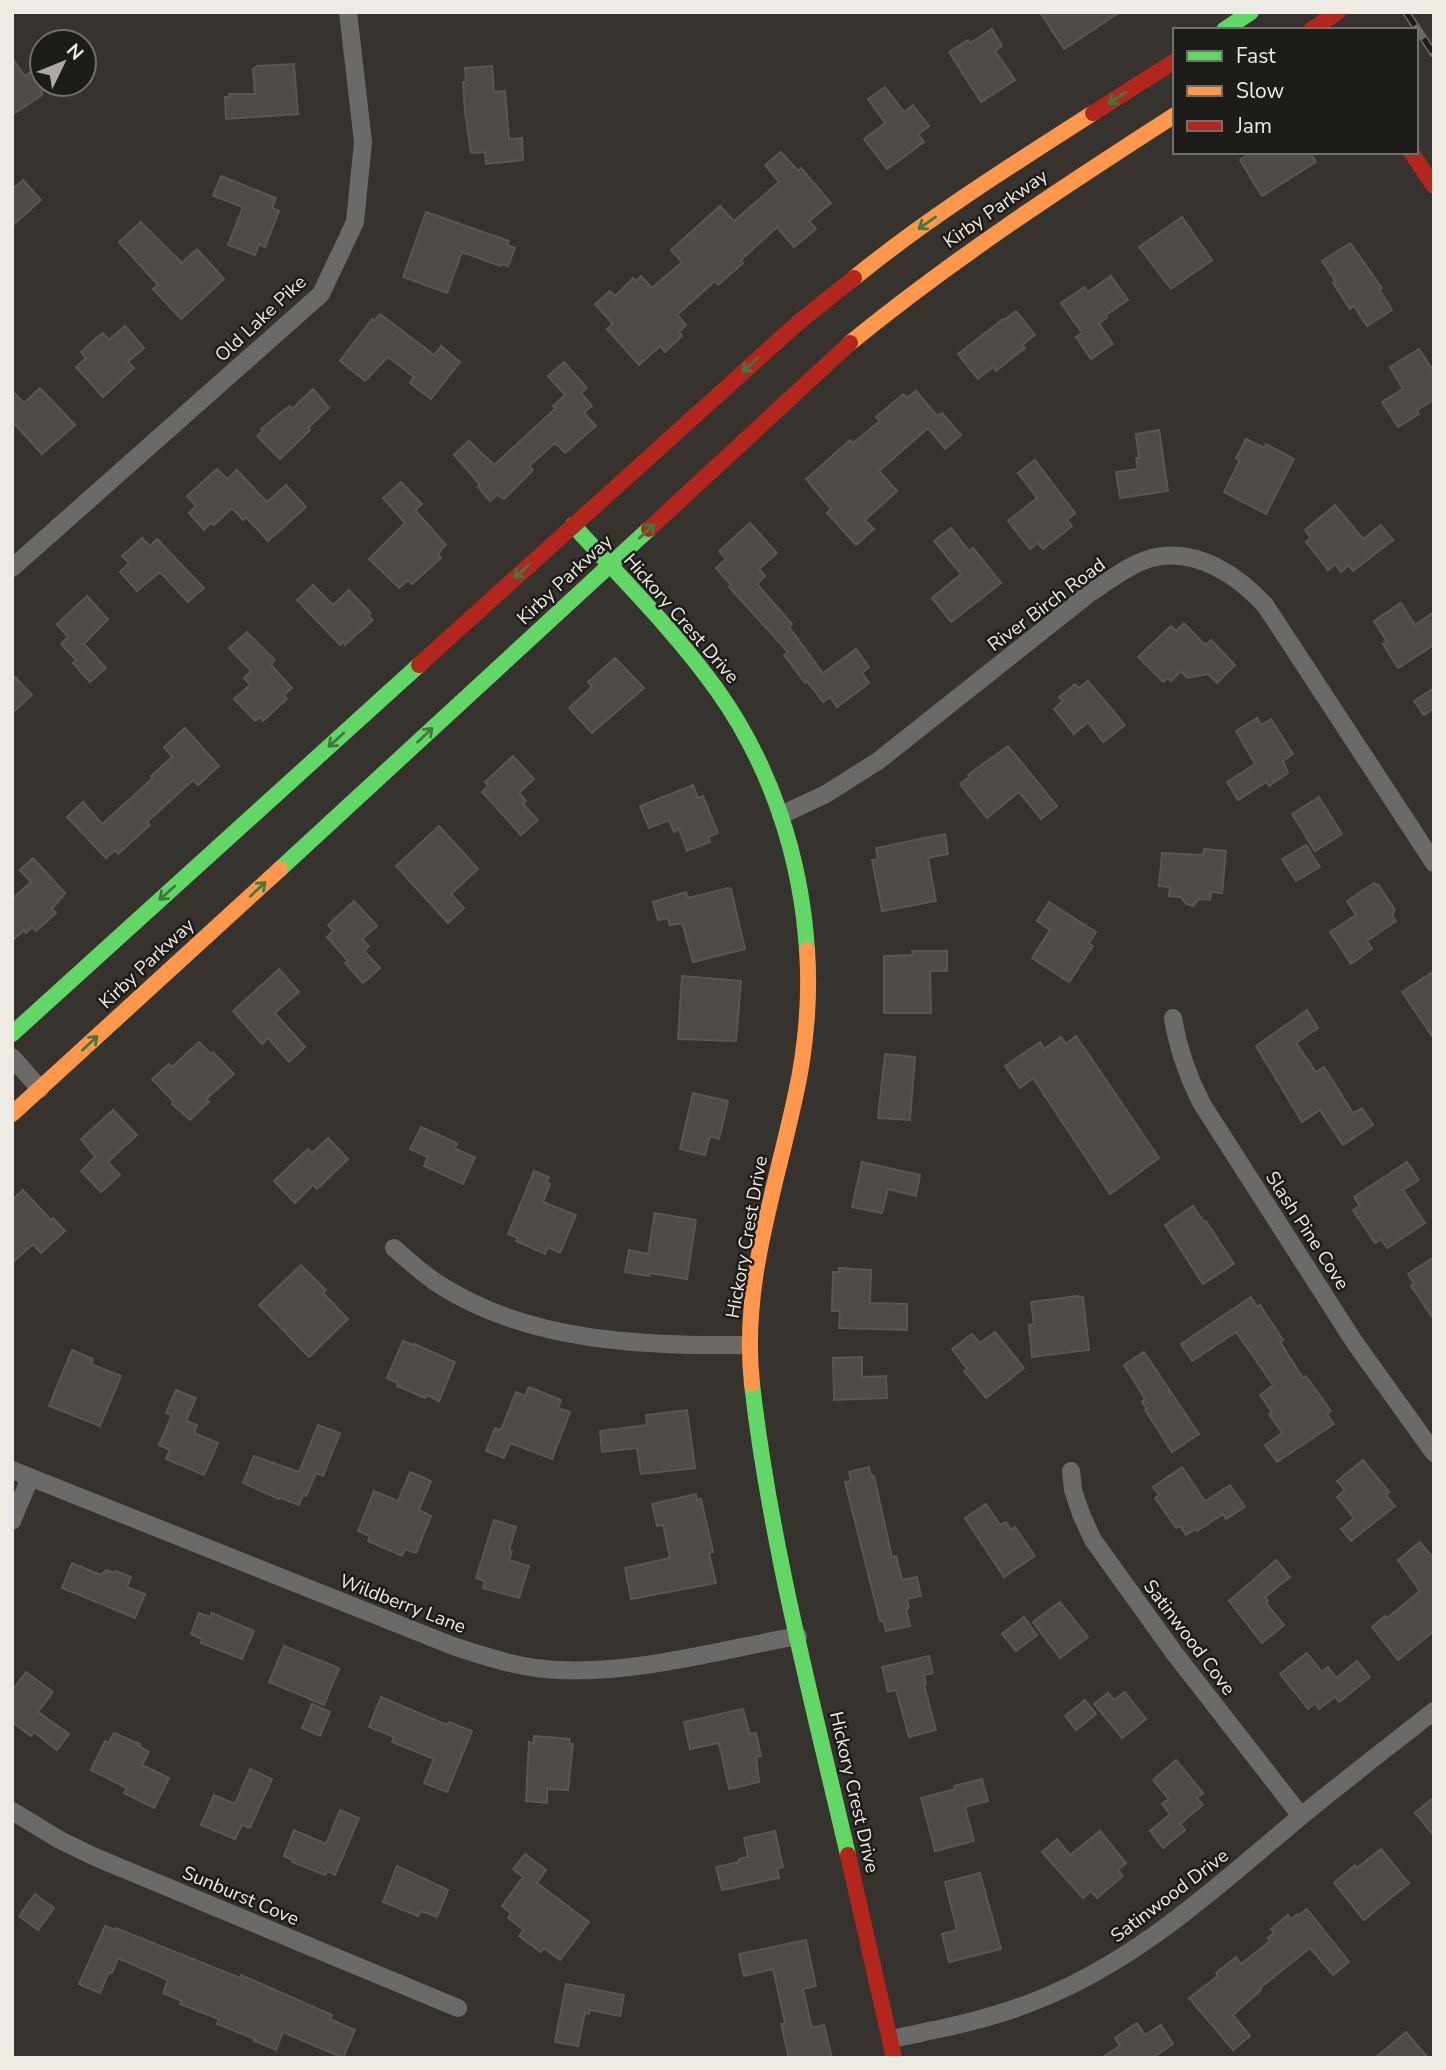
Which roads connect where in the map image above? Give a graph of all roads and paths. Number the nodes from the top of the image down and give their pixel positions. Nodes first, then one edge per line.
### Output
1 (348, 12) edge
2 (1251, 12) edge
3 (1227, 28) edge
4 (1173, 62) edge
5 (1173, 116) edge
6 (1412, 154) edge
7 (1434, 186) edge
8 (573, 525) junction
9 (610, 566) junction
10 (12, 568) edge
11 (781, 815) junction
12 (1434, 863) edge
13 (1173, 1017) dead end
14 (12, 1034) edge
15 (12, 1057) edge
16 (40, 1089) junction
17 (12, 1114) edge
18 (394, 1248) dead end
19 (749, 1345) junction
20 (1434, 1453) edge
21 (12, 1470) edge
22 (1071, 1471) dead end
23 (30, 1478) junction
24 (12, 1521) edge
25 (798, 1636) junction
26 (1434, 1711) edge
27 (12, 1811) edge
28 (1301, 1816) junction
29 (458, 2008) dead end
30 (891, 2039) junction
31 (894, 2058) edge

1 - 10 street, Old Lake Pike
2 - 3 main road
4 -> 8 main road, Kirby Parkway
9 -> 5 main road, Kirby Parkway
6 - 7 main road
8 - 9 main road, Hickory Crest Drive
8 -> 14 main road, Kirby Parkway
9 - 11 main road, Hickory Crest Drive
16 -> 9 main road, Kirby Parkway
11 - 12 street, River Birch Road
11 - 19 main road, Hickory Crest Drive
13 - 20 street, Slash Pine Cove
15 - 16 street
16 - 17 main road, Kirby Parkway
18 - 19 street
19 - 25 main road, Hickory Crest Drive
21 - 23 street, Wildberry Lane
22 - 28 street, Satinwood Cove
23 - 24 street
23 - 25 street, Wildberry Lane
25 - 30 main road, Hickory Crest Drive
26 - 28 street, Satinwood Drive
27 - 29 street, Sunburst Cove
28 - 30 street, Satinwood Drive
30 - 31 main road, Hickory Crest Drive

